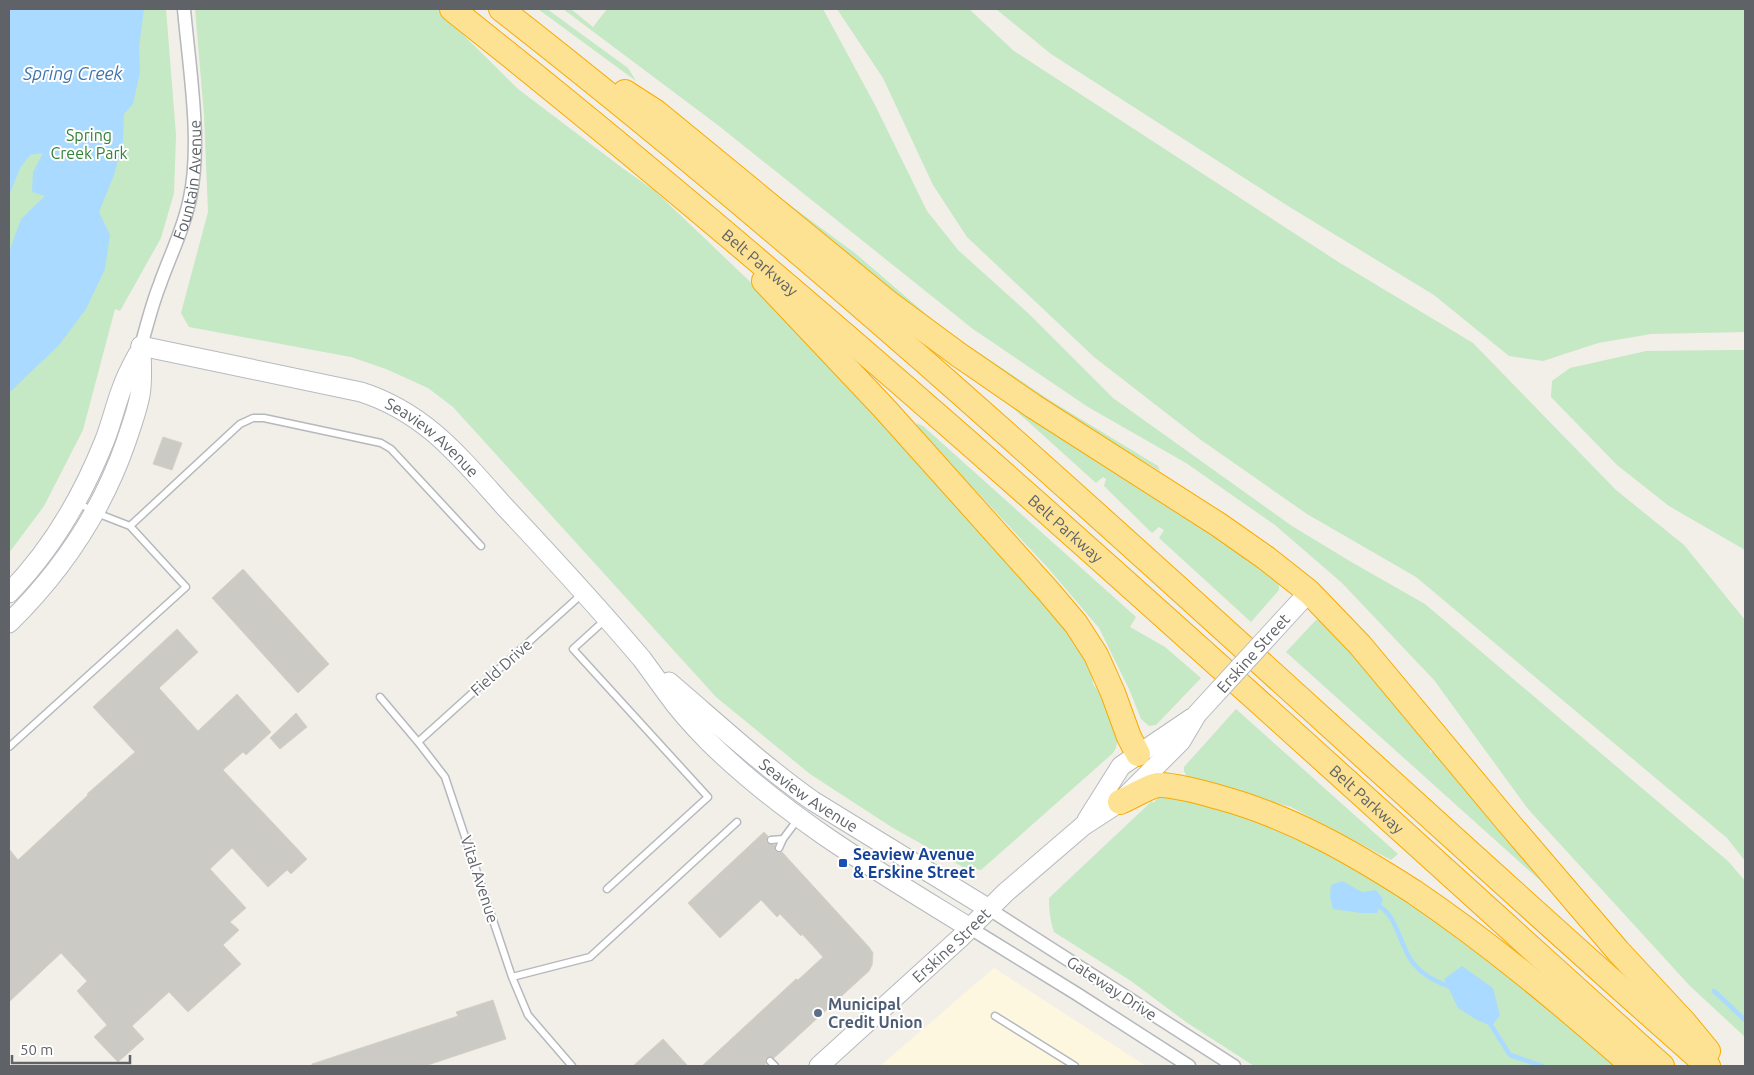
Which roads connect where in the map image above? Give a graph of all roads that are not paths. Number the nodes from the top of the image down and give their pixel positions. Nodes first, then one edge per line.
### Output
1 (184, 9) edge
2 (452, 9) edge
3 (501, 9) edge
4 (529, 30) junction
5 (710, 220) junction
6 (141, 346) junction
7 (76, 502) junction
8 (94, 512) junction
9 (130, 526) junction
10 (481, 546) dead end
11 (1309, 592) junction
12 (9, 593) edge
13 (584, 593) junction
14 (607, 618) junction
15 (9, 623) edge
16 (644, 662) junction
17 (380, 697) dead end
18 (1197, 714) junction
19 (418, 742) junction
20 (9, 747) edge
21 (1138, 754) junction
22 (1120, 802) junction
23 (799, 818) junction
24 (737, 822) dead end
25 (1083, 826) junction
26 (783, 838) junction
27 (771, 840) dead end
28 (779, 848) dead end
29 (607, 889) dead end
30 (989, 909) junction
31 (970, 928) junction
32 (512, 977) junction
33 (995, 1016) dead end
34 (572, 1066) edge
35 (820, 1066) edge
36 (1075, 1066) edge
37 (1189, 1066) edge
38 (1234, 1066) edge
39 (1633, 1066) edge
40 (1662, 1066) edge
41 (1708, 1066) edge
42 (1720, 1066) edge

1 - 6 street, Fountain Avenue
2 - 5 highway, Belt Parkway
3 - 4 highway, Belt Parkway
4 - 11 highway
4 - 41 highway, Belt Parkway
5 - 21 highway
5 - 40 highway, Belt Parkway
6 - 7 main road, Fountain Avenue
6 - 8 main road, Fountain Avenue
6 - 13 main road, Seaview Avenue
7 - 8 lane
7 - 12 main road, Fountain Avenue
8 - 9 lane
8 - 15 main road, Fountain Avenue
9 - 10 lane
9 - 20 lane
11 - 18 main road, Erskine Street, bridge
11 - 42 highway
13 - 14 main road, Seaview Avenue
13 - 19 lane, Field Drive
14 - 16 main road, Seaview Avenue
14 - 29 lane
16 - 23 main road, Seaview Avenue
16 - 30 main road, Seaview Avenue
17 - 19 lane, Vital Avenue
18 - 21 main road, Erskine Street
18 - 22 main road, Erskine Street
19 - 32 lane, Vital Avenue
21 - 25 main road, Erskine Street
22 - 25 main road, Erskine Street
22 - 39 highway
23 - 26 lane
23 - 31 main road, Seaview Avenue
24 - 32 lane
25 - 30 main road, Erskine Street
26 - 27 lane
26 - 28 lane
30 - 31 main road, Erskine Street
30 - 38 street, Gateway Drive
31 - 35 main road, Erskine Street
31 - 37 street, Gateway Drive
32 - 34 lane, Vital Avenue
33 - 36 lane

